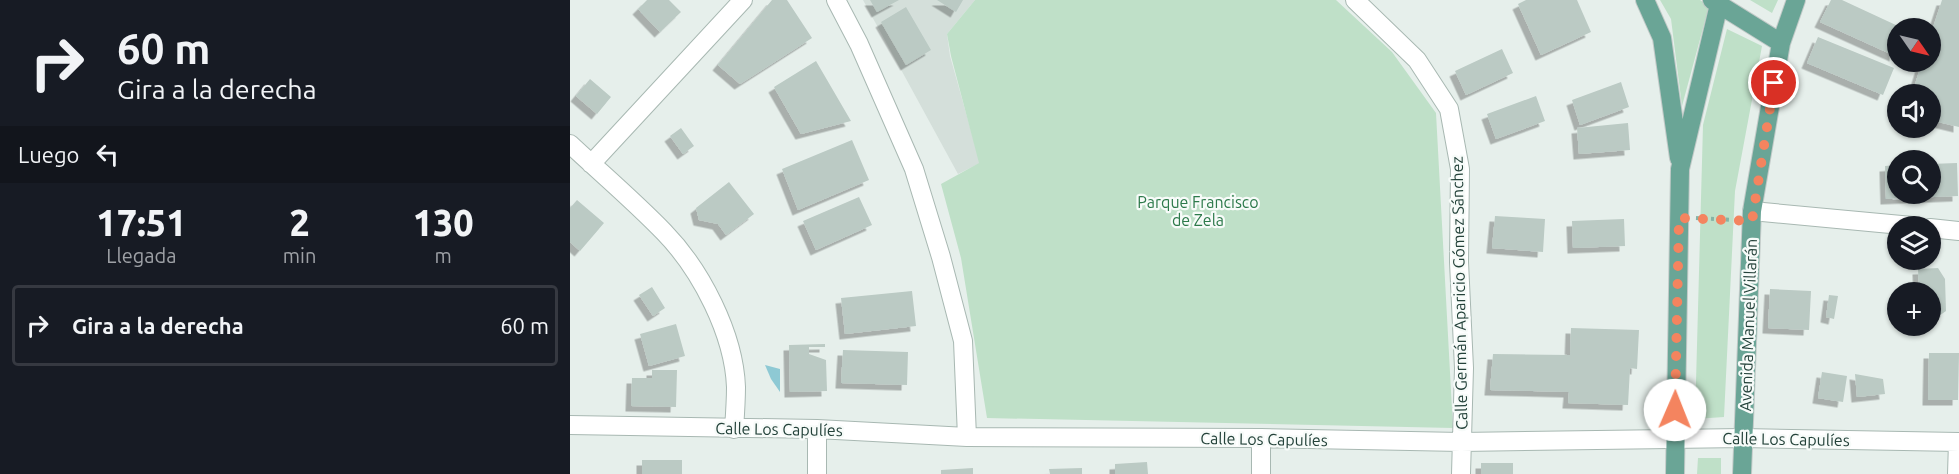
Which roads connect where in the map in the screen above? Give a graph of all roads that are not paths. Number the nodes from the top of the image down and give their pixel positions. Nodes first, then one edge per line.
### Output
1 (743, 0) edge
2 (836, 0) edge
3 (1355, 0) edge
4 (1645, 0) edge
5 (1796, 0) edge
6 (1717, 1) edge
7 (1781, 44) junction
8 (570, 144) edge
9 (591, 164) junction
10 (1680, 169) junction
11 (1752, 216) junction
12 (1887, 224) edge
13 (1941, 229) edge
14 (1959, 231) edge
15 (570, 425) edge
16 (734, 429) junction
17 (817, 429) junction
18 (968, 437) junction
19 (1261, 438) junction
20 (1675, 438) junction
21 (1743, 438) junction
22 (1461, 442) junction
23 (1958, 442) edge
24 (817, 474) edge
25 (1261, 474) edge
26 (1461, 474) edge
27 (1675, 474) edge
28 (1742, 474) edge
29 (1957, 474) edge

1 - 9 street
2 - 18 street
3 - 22 street, Calle Germán Aparicio Gómez Sánchez
4 - 10 main road
5 - 7 main road, Avenida Manuel Villarán
6 - 7 main road
6 - 10 main road
7 - 11 main road, Avenida Manuel Villarán
8 - 9 street
9 - 16 street
10 - 20 main road
11 - 12 street
11 - 21 main road, Avenida Manuel Villarán
13 - 14 street
15 - 16 street, Calle Los Capulíes
16 - 17 street, Calle Los Capulíes
17 - 18 street, Calle Los Capulíes
17 - 24 street
18 - 19 street, Calle Los Capulíes
19 - 22 street, Calle Los Capulíes
19 - 25 street
20 - 21 street, Calle Los Capulíes
20 - 22 street, Calle Los Capulíes
20 - 27 main road
21 - 23 street, Calle Los Capulíes
21 - 28 main road, Avenida Manuel Villarán
22 - 26 street, Calle Germán Aparicio Gómez Sánchez
23 - 29 street

